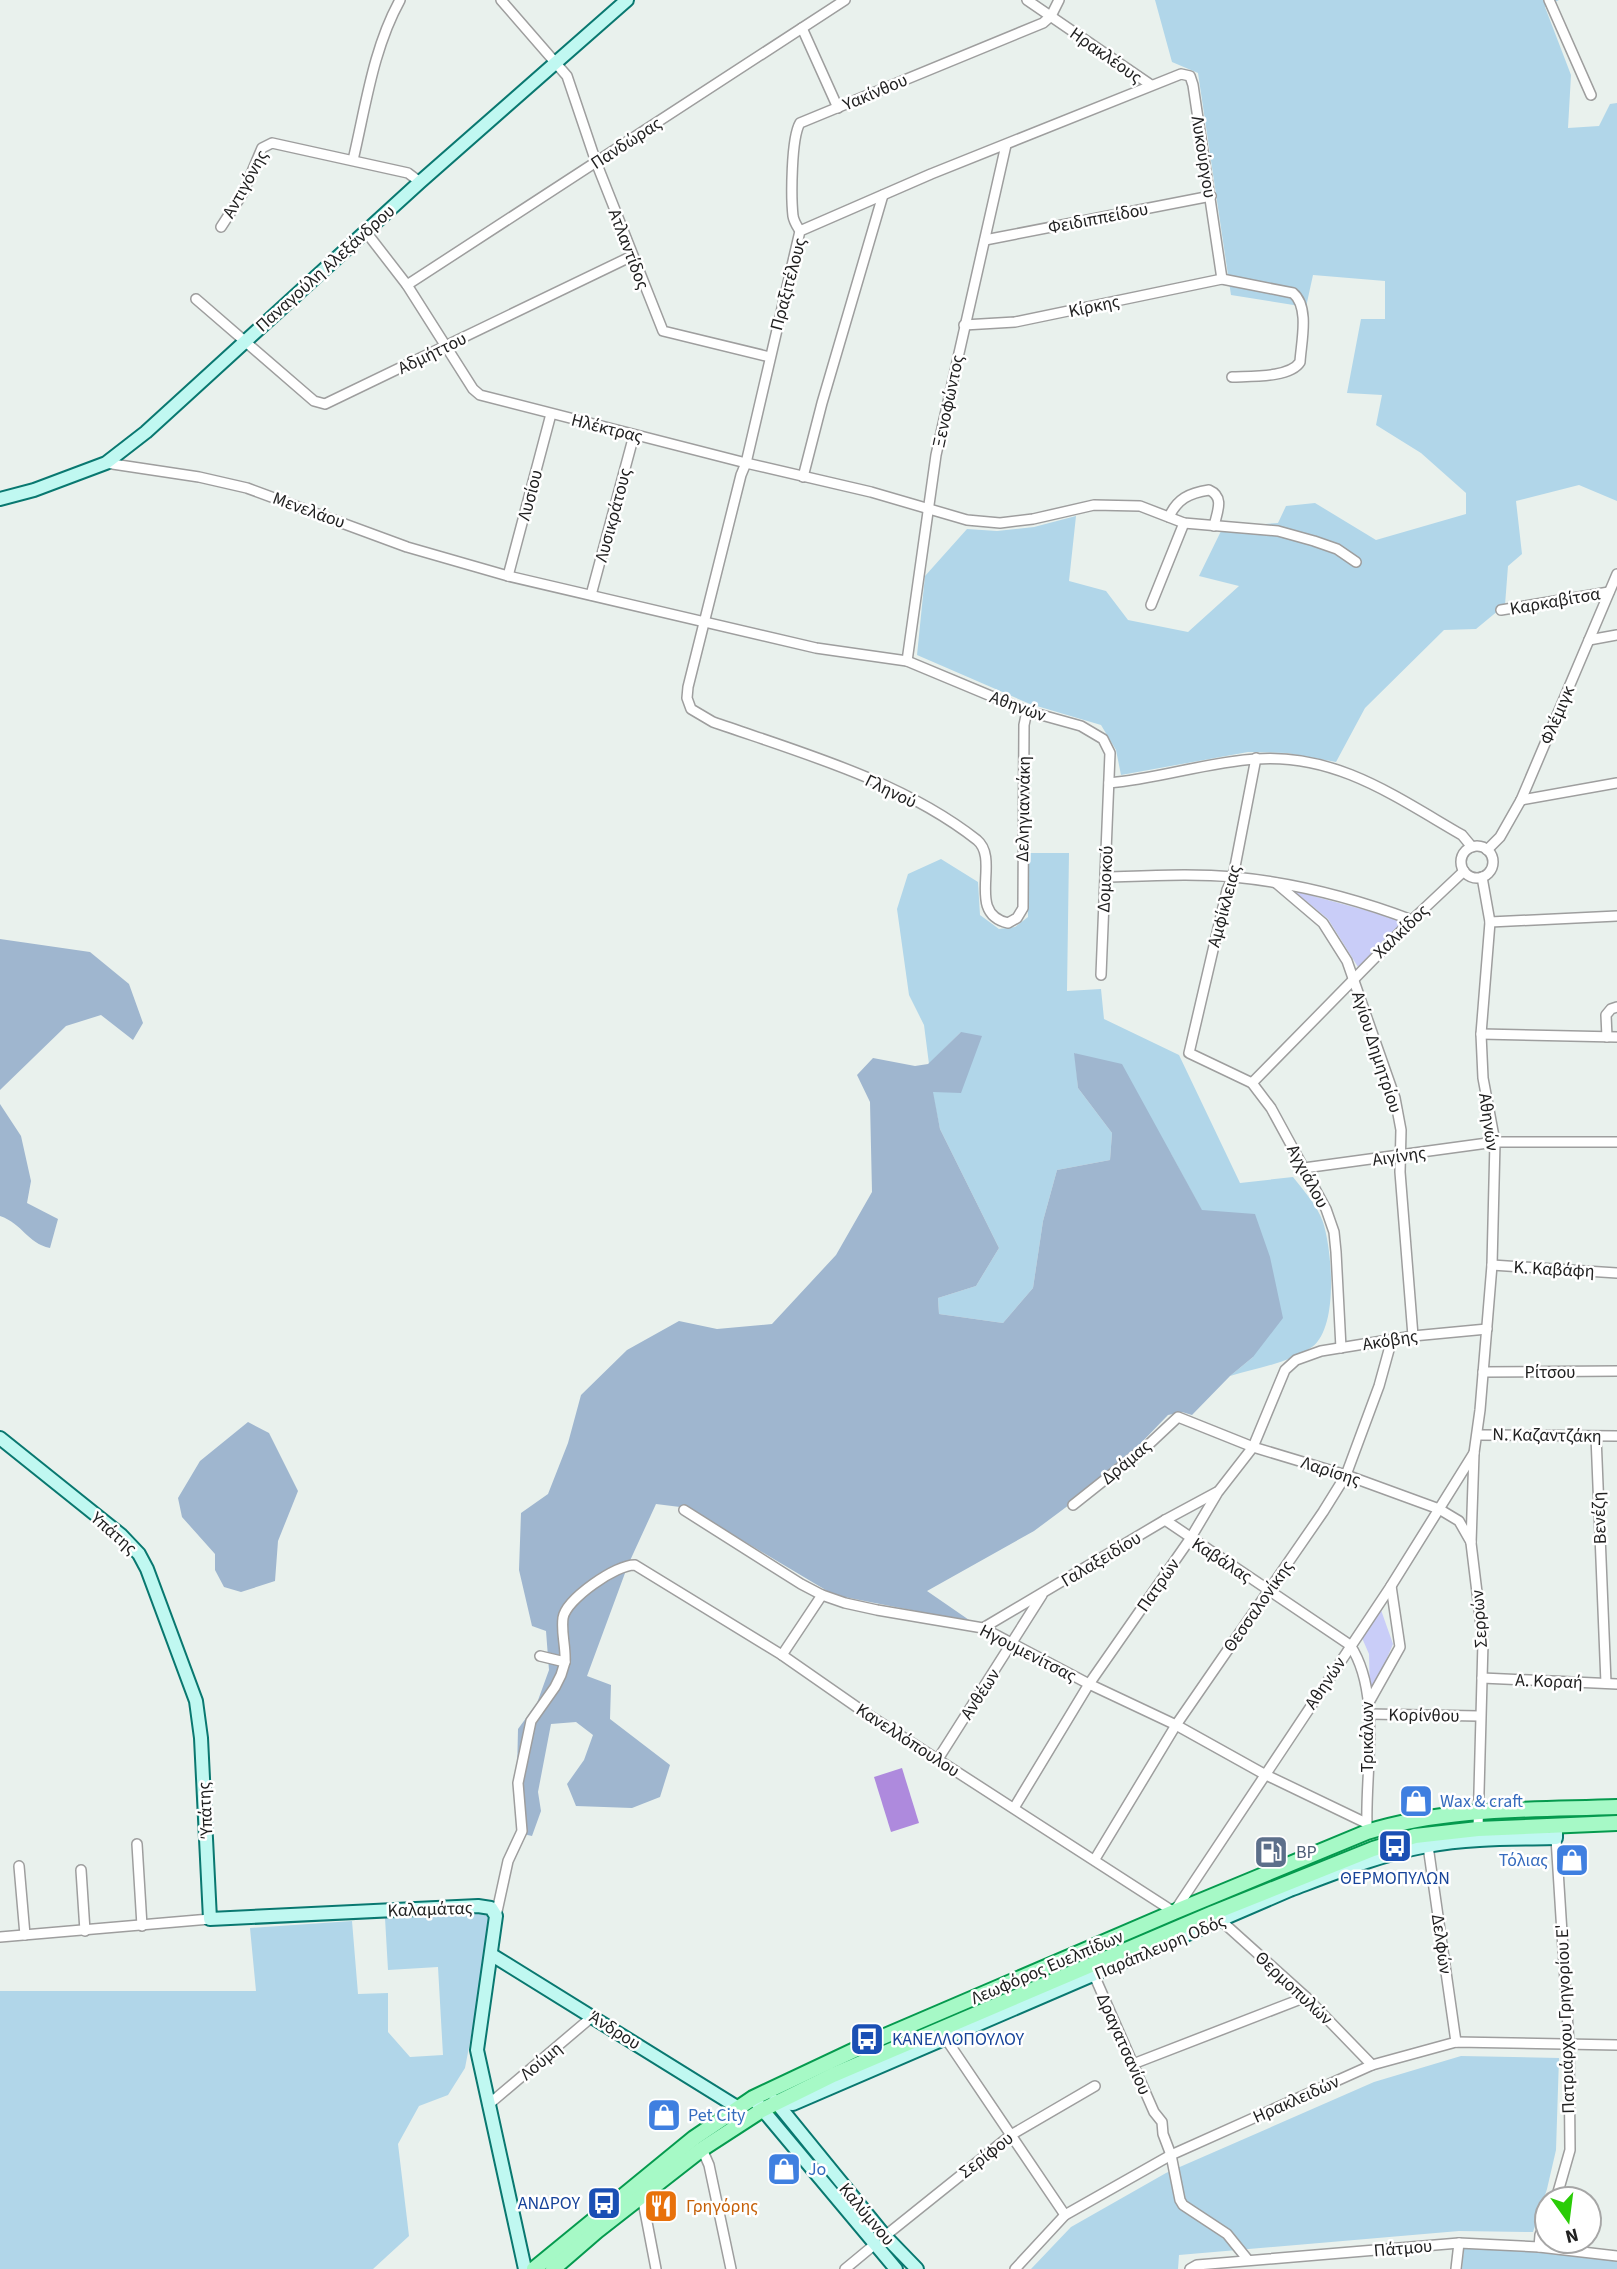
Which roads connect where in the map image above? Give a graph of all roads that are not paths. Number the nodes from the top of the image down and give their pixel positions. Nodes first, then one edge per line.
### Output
1 (400, 0) edge
2 (501, 0) edge
3 (627, 0) edge
4 (845, 0) edge
5 (1027, 0) edge
6 (1059, 0) edge
7 (1549, 0) edge
8 (1051, 16) junction
9 (802, 28) junction
10 (558, 63) junction
11 (1151, 85) junction
12 (1591, 95) dead end
13 (838, 108) junction
14 (1006, 145) junction
15 (354, 160) junction
16 (596, 162) junction
17 (420, 182) junction
18 (883, 195) junction
19 (1211, 196) junction
20 (220, 227) dead end
21 (800, 231) junction
22 (366, 232) junction
23 (985, 240) junction
24 (632, 256) junction
25 (1222, 279) junction
26 (407, 285) junction
27 (196, 299) dead end
28 (964, 325) junction
29 (245, 340) junction
30 (446, 346) junction
31 (770, 357) junction
32 (1232, 377) dead end
33 (551, 414) junction
34 (634, 435) junction
35 (106, 463) junction
36 (746, 463) junction
37 (803, 477) junction
38 (0, 499) edge
39 (928, 507) junction
40 (1169, 517) junction
41 (1184, 523) junction
42 (1214, 526) junction
43 (1356, 562) dead end
44 (1617, 574) edge
45 (508, 576) junction
46 (1609, 592) junction
47 (591, 595) junction
48 (1151, 605) dead end
49 (1501, 610) dead end
50 (706, 623) junction
51 (1617, 635) edge
52 (1589, 640) junction
53 (907, 661) junction
54 (691, 709) joint
55 (1027, 711) junction
56 (1256, 758) junction
57 (1109, 783) junction
58 (1617, 783) edge
59 (1521, 800) junction
60 (1472, 847) junction
61 (1487, 850) junction
62 (1464, 871) junction
63 (1105, 877) junction
64 (1233, 877) junction
65 (1482, 877) junction
66 (1276, 883) junction
67 (1023, 908) joint
68 (1617, 916) edge
69 (1412, 920) junction
70 (1490, 922) junction
71 (1101, 975) dead end
72 (1354, 979) junction
73 (1617, 1007) edge
74 (1481, 1034) junction
75 (1612, 1037) edge
76 (1189, 1053) joint
77 (1252, 1083) junction
78 (1495, 1142) junction
79 (1617, 1142) edge
80 (1402, 1156) junction
81 (1304, 1168) junction
82 (1492, 1265) junction
83 (1617, 1273) edge
84 (1487, 1329) junction
85 (1413, 1336) junction
86 (1392, 1339) junction
87 (1341, 1348) junction
88 (1296, 1360) joint
89 (1617, 1371) edge
90 (1483, 1372) junction
91 (1480, 1410) joint
92 (1178, 1417) joint
93 (1478, 1435) junction
94 (1596, 1436) junction
95 (1617, 1436) edge
96 (0, 1438) edge
97 (1253, 1447) junction
98 (1474, 1453) junction
99 (1346, 1475) junction
100 (1218, 1492) junction
101 (1073, 1505) dead end
102 (1439, 1509) junction
103 (684, 1510) dead end
104 (1165, 1520) junction
105 (1190, 1539) junction
106 (1471, 1543) junction
107 (1391, 1586) junction
108 (1269, 1591) junction
109 (1043, 1593) junction
110 (822, 1595) junction
111 (984, 1628) junction
112 (1012, 1643) junction
113 (1350, 1645) junction
114 (782, 1655) junction
115 (540, 1656) dead end
116 (565, 1662) junction
117 (1482, 1678) junction
118 (1090, 1684) junction
119 (1606, 1684) junction
120 (1617, 1684) edge
121 (196, 1701) joint
122 (1368, 1709) junction
123 (1479, 1716) junction
124 (1176, 1725) junction
125 (938, 1759) junction
126 (1264, 1774) junction
127 (1617, 1807) edge
128 (1014, 1808) junction
129 (1478, 1812) junction
130 (1617, 1823) edge
131 (1367, 1828) junction
132 (1478, 1829) junction
133 (1556, 1831) junction
134 (137, 1844) dead end
135 (1428, 1846) junction
136 (1095, 1859) junction
137 (19, 1866) dead end
138 (81, 1870) dead end
139 (1174, 1912) junction
140 (496, 1916) junction
141 (1217, 1917) junction
142 (210, 1919) junction
143 (142, 1926) junction
144 (85, 1931) junction
145 (25, 1935) junction
146 (0, 1937) edge
147 (492, 1955) junction
148 (1094, 1975) junction
149 (1306, 1997) junction
150 (593, 2016) junction
151 (946, 2039) junction
152 (1456, 2042) junction
153 (1569, 2044) junction
154 (1617, 2045) edge
155 (1133, 2064) junction
156 (1372, 2065) junction
157 (1095, 2086) dead end
158 (772, 2097) junction
159 (753, 2098) junction
160 (488, 2105) junction
161 (737, 2107) junction
162 (762, 2110) junction
163 (1011, 2135) junction
164 (702, 2149) junction
165 (1171, 2155) junction
166 (1560, 2185) edge
167 (642, 2196) junction
168 (1065, 2216) junction
169 (885, 2236) junction
170 (1459, 2243) junction
171 (874, 2245) junction
172 (1533, 2247) edge
173 (1248, 2260) junction
174 (560, 2266) edge
175 (525, 2269) edge
176 (534, 2269) edge
177 (656, 2269) edge
178 (731, 2269) edge
179 (845, 2269) edge
180 (896, 2269) edge
181 (917, 2269) edge
182 (1015, 2269) edge
183 (1189, 2269) edge
184 (1456, 2269) edge

1 - 15 street
2 - 10 street, Ατλαντίδος
3 - 10 street, Παναγούλη Αλεξάνδρου
4 - 9 street, Πανδώρας
5 - 8 street, Ηρακλέους
6 - 8 street
7 - 12 street
8 - 11 street, Ηρακλέους
8 - 13 street, Υακίνθου
9 - 13 street
9 - 16 street, Πανδώρας
10 - 16 street, Ατλαντίδος
10 - 17 street, Παναγούλη Αλεξάνδρου
11 - 14 street, Πραξιτέλους
11 - 19 street, Λυκούργου
13 - 21 street, Υακίνθου
14 - 18 street, Πραξιτέλους
14 - 23 street, Ξενοφώντος
15 - 17 street, Αντιγόνης
15 - 20 street, Αντιγόνης
16 - 24 street, Ατλαντίδος
16 - 26 street, Πανδώρας
17 - 22 street, Παναγούλη Αλεξάνδρου
18 - 21 street, Πραξιτέλους
18 - 37 street
19 - 23 street, Φειδιππείδου
19 - 25 street, Λυκούργου
21 - 31 street, Πραξιτέλους
22 - 26 street, Ηλέκτρας
22 - 29 street, Παναγούλη Αλεξάνδρου
23 - 28 street, Ξενοφώντος
24 - 30 street, Αδμήττου
24 - 31 street, Ατλαντίδος
25 - 28 street, Κίρκης
25 - 32 street
26 - 30 street, Ηλέκτρας
27 - 29 street
28 - 39 street, Ξενοφώντος
29 - 30 street, Αδμήττου
29 - 35 street, Παναγούλη Αλεξάνδρου
30 - 33 street, Ηλέκτρας
31 - 36 street, Πραξιτέλους
33 - 34 street, Ηλέκτρας
33 - 45 street, Λυσίου
34 - 36 street, Ηλέκτρας
34 - 47 street, Λυσικράτους
35 - 38 street, Παναγούλη Αλεξάνδρου
35 - 45 street, Μενελάου
36 - 37 street, Ηλέκτρας
36 - 50 street, Πραξιτέλους
37 - 39 street, Ηλέκτρας
39 - 40 street, Ηλέκτρας
39 - 53 street, Ξενοφώντος
40 - 41 street, Ηλέκτρας
40 - 42 street
41 - 42 street, Ηλέκτρας
41 - 48 street
42 - 43 street, Ηλέκτρας
44 - 46 street, Φλέμιγκ
45 - 47 street, Αθηνών
46 - 49 street, Καρκαβίτσα
46 - 52 street, Φλέμιγκ
47 - 50 street, Αθηνών
50 - 53 street, Αθηνών
50 - 54 street, Πραξιτέλους
51 - 52 street
52 - 59 street, Φλέμιγκ
53 - 55 street, Αθηνών
54 - 67 street, Γληνού
55 - 57 street, Αθηνών
55 - 67 street, Δεληγιαννάκη
56 - 57 street
56 - 60 street
56 - 64 street, Αμφίκλειας
57 - 63 street, Δομοκού
58 - 59 street
59 - 61 street, Φλέμιγκ
60 - 61 street
60 - 62 street
61 - 65 street
62 - 65 street
62 - 69 street, Χαλκίδος
63 - 64 street
63 - 71 street, Δομοκού
64 - 66 street
64 - 76 street, Αμφίκλειας
65 - 70 street, Αθηνών
66 - 69 street
66 - 72 street, Αγίου Δημητρίου
68 - 70 street
69 - 72 street, Χαλκίδος
70 - 74 street, Αθηνών
72 - 77 street, Χαλκίδος
72 - 80 street, Αγίου Δημητρίου
73 - 75 street
74 - 75 street
74 - 78 street, Αθηνών
76 - 77 street, Αγχιάλου
77 - 81 street, Αγχιάλου
78 - 79 street, Αιγίνης
78 - 80 street, Αιγίνης
78 - 82 street, Αθηνών
80 - 81 street, Αιγίνης
80 - 85 street, Αγίου Δημητρίου
81 - 87 street, Αγχιάλου
82 - 83 street, Κ. Καβάφη
82 - 84 street, Αθηνών
84 - 85 street, Ακόβης
84 - 90 street, Αθηνών
85 - 86 street, Ακόβης
86 - 87 street, Ακόβης
86 - 99 street, Θεσσαλονίκης
87 - 88 street, Ακόβης
88 - 97 street, Πατρών
89 - 90 street, Ρίτσου
90 - 91 street, Αθηνών
91 - 93 street, Σερρών
92 - 97 street, Λαρίσης
92 - 101 street, Δράμας
93 - 94 street, Ν. Καζαντζάκη
93 - 98 street, Σερρών
94 - 95 street, Ν. Καζαντζάκη
94 - 119 street, Βενέζη
96 - 121 street, Υπάτης
97 - 99 street, Λαρίσης
97 - 100 street, Πατρών
98 - 102 street, Αθηνών
98 - 106 street, Σερρών
99 - 102 street, Λαρίσης
99 - 108 street, Θεσσαλονίκης
100 - 104 street, Γαλαξειδίου
100 - 105 street, Πατρών
102 - 106 street, Λαρίσης
102 - 107 street, Αθηνών
103 - 110 street, Ηγουμενίτσας
104 - 105 street, Καβάλας
104 - 109 street, Γαλαξειδίου
105 - 108 street, Καβάλας
105 - 118 street, Πατρών
106 - 117 street, Σερρών
107 - 113 street, Αθηνών
107 - 122 street
108 - 113 street, Καβάλας
108 - 124 street, Θεσσαλονίκης
109 - 111 street, Γαλαξειδίου
109 - 112 street, Ανθέων
110 - 111 street, Ηγουμενίτσας
110 - 114 street
111 - 112 street, Ηγουμενίτσας
112 - 118 street, Ηγουμενίτσας
112 - 125 street, Ανθέων
113 - 122 street, Τρικάλων
113 - 126 street, Αθηνών
114 - 116 street, Κανελλόπουλου
114 - 125 street, Κανελλόπουλου
115 - 116 street
116 - 140 street
117 - 119 street, Α. Κοραή
117 - 123 street, Σερρών
118 - 124 street, Ηγουμενίτσας
118 - 128 street, Πατρών
119 - 120 street, Α. Κοραή
121 - 142 street, Ύπάτης
122 - 123 street, Κορίνθου
122 - 131 street, Τρικάλων
123 - 129 street, Σερρών
124 - 126 street, Ηγουμενίτσας
124 - 136 street, Θεσσαλονίκης
125 - 128 street, Κανελλόπουλου
126 - 131 street, Ηγουμενίτσας
126 - 139 street, Αθηνών
127 - 129 main road, Λεωφόρος Ευελπίδων
128 - 136 street, Κανελλόπουλου
129 - 131 main road, Λεωφόρος Ευελπίδων
129 - 132 street, Σερρών
130 - 133 main road, Λεωφόρος Ευελπίδων
131 - 139 main road, Λεωφόρος Ευελπίδων
132 - 133 main road, Λεωφόρος Ευελπίδων
132 - 141 main road, Λεωφόρος Ευελπίδων
133 - 135 street, Παράπλευρη Οδός
133 - 153 street, Πατριάρχου Γρηγορίου Ε'
134 - 143 street
135 - 141 street, Παράπλευρη Οδός
135 - 152 street, Δελφών
136 - 139 street, Κανελλόπουλου
137 - 145 street
138 - 144 street
139 - 158 main road, Λεωφόρος Ευελπίδων
140 - 142 street, Καλαμάτας
140 - 147 street, Καλαμάτας
141 - 148 street, Παράπλευρη Οδός
141 - 149 street, Θερμοπυλών
141 - 158 main road, Λεωφόρος Ευελπίδων
142 - 143 street, Καλαμάτας
143 - 144 street, Καλαμάτας
144 - 145 street, Καλαμάτας
145 - 146 street, Καλαμάτας
147 - 150 street, Άνδρου
147 - 160 street, Καλαμάτας
148 - 151 street, Παράπλευρη Οδός
148 - 155 street, Δραγατσανίου
149 - 155 street
149 - 156 street, Θερμοπυλών
150 - 160 street, Λούμη
150 - 161 street, Άνδρου
151 - 158 street, Παράπλευρη Οδός
151 - 163 street
152 - 153 street, Ηρακλειδών
152 - 156 street, Ηρακλειδών
153 - 154 street, Ηρακλειδών
153 - 166 street, Πατριάρχου Γρηγορίου Ε'
155 - 165 street, Δραγατσανίου
156 - 165 street, Ηρακλειδών
157 - 163 street, Σερίφου
158 - 159 main road, Λεωφόρος Ευελπίδων
158 - 162 main road, Λεωφόρος Ευελπίδων
158 - 169 street, Καλύμνου
159 - 161 main road, Λεωφόρος Ευελπίδων
159 - 162 street, Καλύμνου
160 - 175 street, Καλαμάτας
161 - 176 main road, Λεωφόρος Ευελπίδων
162 - 164 main road, Λεωφόρος Ευελπίδων
162 - 171 street, Καλύμνου
163 - 168 street
163 - 169 street, Σερίφου
164 - 167 main road, Λεωφόρος Ευελπίδων
164 - 178 street
165 - 168 street, Ηρακλειδών
165 - 173 street, Δραγατσανίου
167 - 174 main road, Λεωφόρος Ευελπίδων
167 - 177 street
168 - 182 street, Ηρακλειδών
169 - 181 street, Καλύμνου
170 - 172 street, Πάτμου
170 - 173 street, Πάτμου
170 - 184 street
171 - 179 street
171 - 180 street, Καλύμνου
173 - 183 street, Πάτμου

